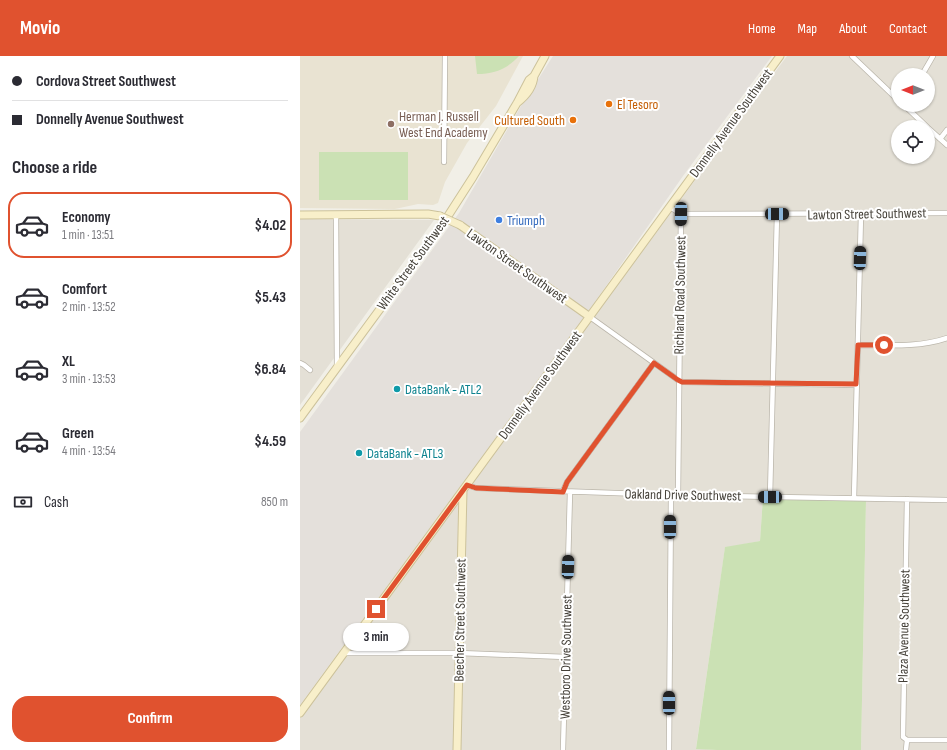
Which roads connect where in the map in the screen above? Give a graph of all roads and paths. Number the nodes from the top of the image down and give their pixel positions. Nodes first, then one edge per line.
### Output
1 (445, 56) edge
2 (545, 56) edge
3 (780, 56) edge
4 (852, 56) edge
5 (934, 56) edge
6 (926, 68) edge
7 (891, 93) edge
8 (912, 112) edge
9 (920, 120) edge
10 (947, 130) edge
11 (935, 134) edge
12 (940, 139) junction
13 (947, 145) edge
14 (444, 162) dead end
15 (670, 207) junction
16 (947, 213) edge
17 (681, 214) junction
18 (777, 214) junction
19 (861, 214) junction
20 (300, 215) edge
21 (336, 215) junction
22 (590, 317) junction
23 (947, 338) edge
24 (858, 345) junction
25 (300, 363) edge
26 (654, 363) junction
27 (337, 367) junction
28 (310, 370) dead end
29 (678, 380) junction
30 (772, 383) junction
31 (856, 384) junction
32 (300, 418) edge
33 (465, 488) junction
34 (563, 492) junction
35 (570, 492) junction
36 (671, 495) junction
37 (678, 496) junction
38 (770, 497) junction
39 (854, 498) junction
40 (906, 499) junction
41 (947, 500) edge
42 (344, 653) junction
43 (459, 653) junction
44 (566, 657) junction
45 (300, 713) edge
46 (906, 740) junction
47 (947, 740) edge
48 (457, 750) edge
49 (563, 750) edge
50 (669, 750) edge
51 (906, 750) edge

1 - 14 street
2 - 27 street, White Street Southwest
3 - 15 street, Donnelly Avenue Southwest
4 - 7 street
5 - 6 street
8 - 9 street
10 - 12 street
11 - 12 street
12 - 13 street
15 - 17 street
15 - 22 street, Donnelly Avenue Southwest
16 - 19 street, Lawton Street Southwest
17 - 18 street, Lawton Street Southwest
17 - 29 street, Richland Road Southwest
18 - 19 street, Lawton Street Southwest
18 - 30 street
19 - 24 street
20 - 21 street, Lawton Street Southwest
21 - 22 street, Lawton Street Southwest, bridge
21 - 27 street
22 - 26 street
22 - 33 street, Donnelly Avenue Southwest
23 - 24 street
24 - 31 street
25 - 28 street
26 - 29 street
26 - 34 street
27 - 32 street, White Street Southwest
29 - 30 street
29 - 37 street, Richland Road Southwest
30 - 31 street
30 - 38 street
31 - 39 street
33 - 34 street, Oakland Drive Southwest
33 - 42 street, Donnelly Avenue Southwest
33 - 43 street, Beecher Street Southwest
34 - 35 street, Oakland Drive Southwest
35 - 36 street, Oakland Drive Southwest
35 - 44 street, Westboro Drive Southwest
36 - 37 street, Oakland Drive Southwest
36 - 50 street
37 - 38 street, Oakland Drive Southwest
38 - 39 street, Oakland Drive Southwest
39 - 40 street, Oakland Drive Southwest
40 - 41 street, Oakland Drive Southwest
40 - 46 street, Plaza Avenue Southwest
42 - 43 street
42 - 45 street, Donnelly Avenue Southwest
43 - 44 street
43 - 48 street, Beecher Street Southwest
44 - 49 street, Westboro Drive Southwest
46 - 47 street
46 - 51 street, Plaza Avenue Southwest

